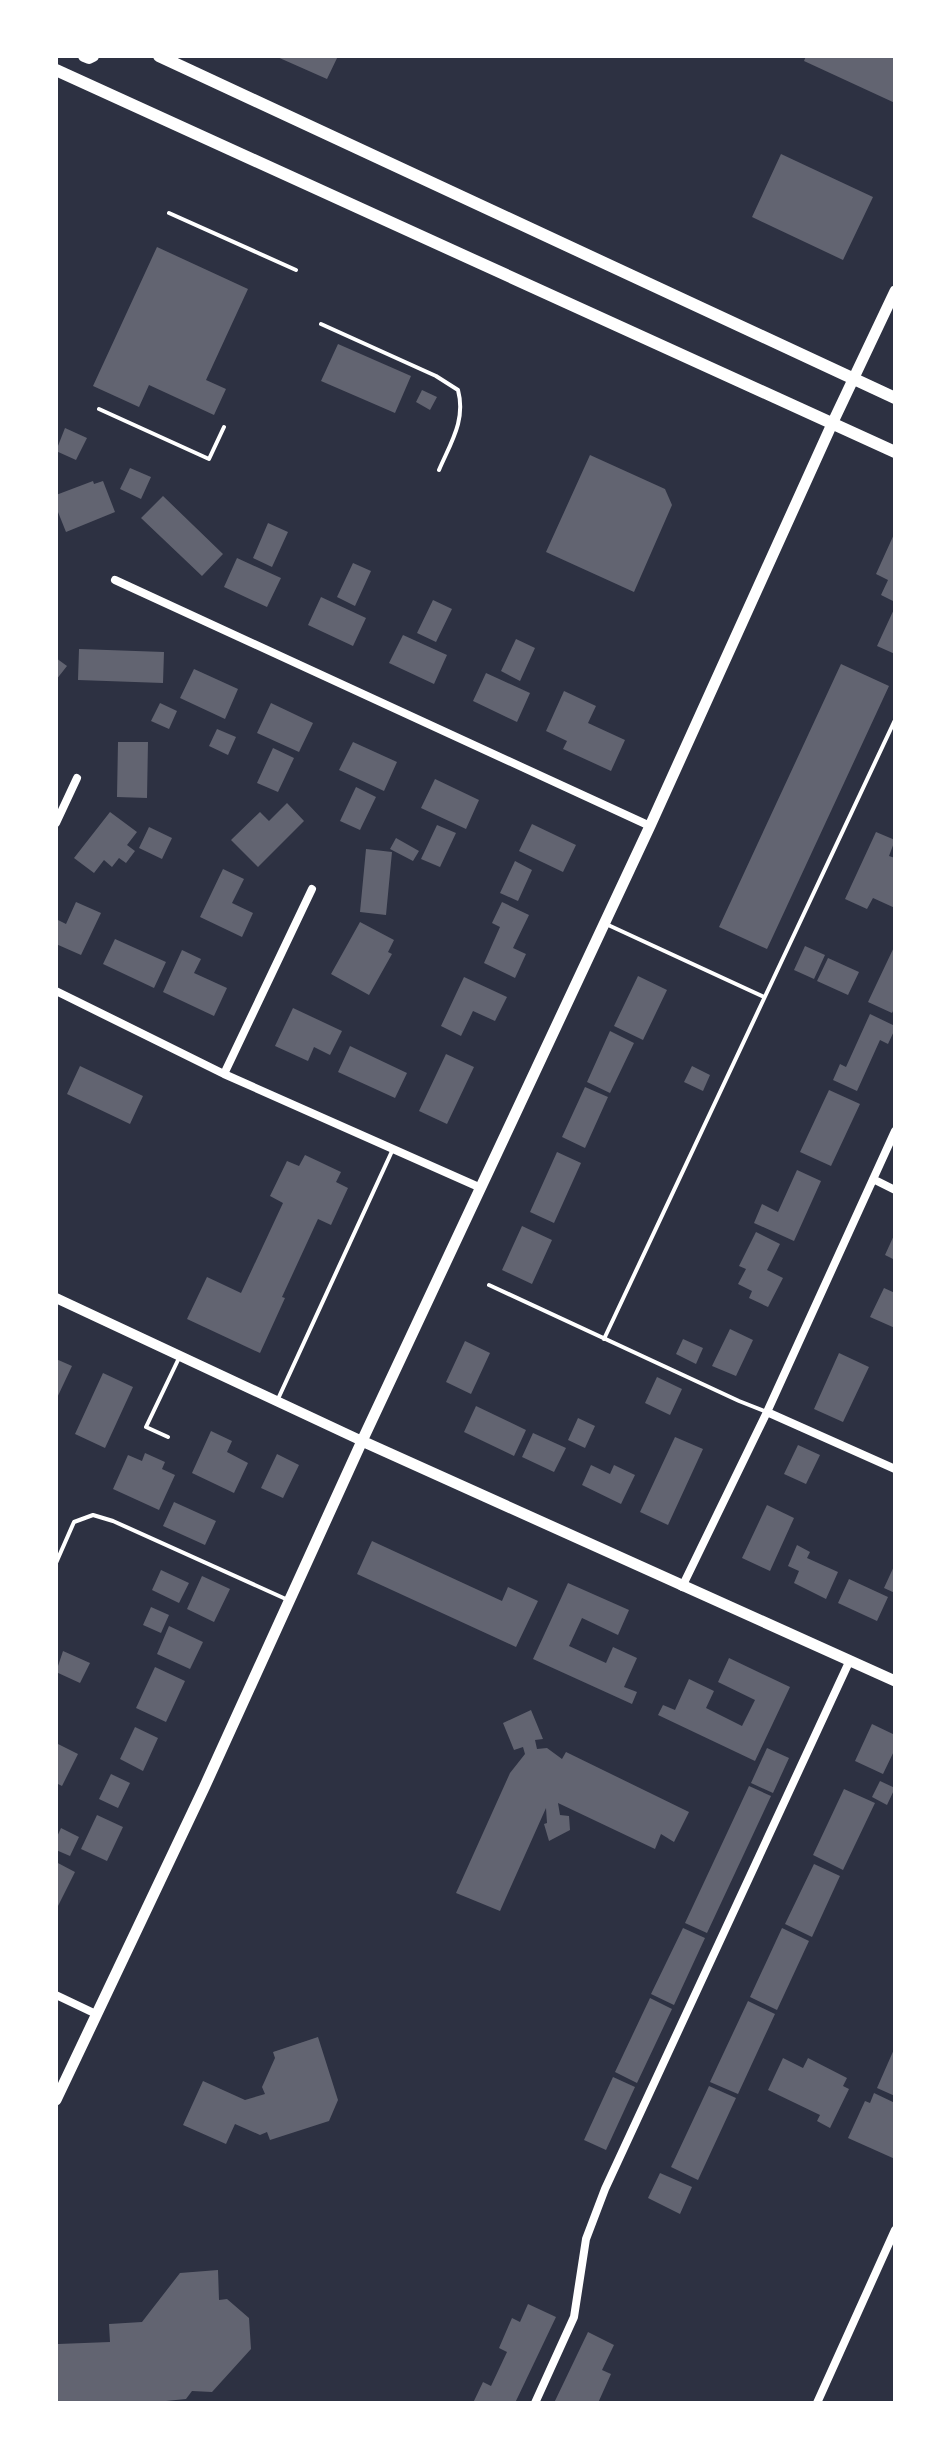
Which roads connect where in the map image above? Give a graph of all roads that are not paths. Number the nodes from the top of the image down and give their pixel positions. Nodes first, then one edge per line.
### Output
1 (84, 56) edge
2 (93, 56) edge
3 (159, 56) edge
4 (56, 70) edge
5 (169, 213) dead end
6 (296, 270) dead end
7 (895, 291) edge
8 (321, 324) dead end
9 (855, 378) junction
10 (895, 398) edge
11 (99, 409) dead end
12 (832, 424) junction
13 (224, 427) dead end
14 (895, 452) edge
15 (439, 470) dead end
16 (115, 580) dead end
17 (895, 720) edge
18 (77, 778) dead end
19 (56, 823) edge
20 (650, 826) junction
21 (312, 889) dead end
22 (604, 923) junction
23 (56, 991) edge
24 (764, 997) junction
25 (224, 1074) junction
26 (895, 1131) edge
27 (393, 1149) junction
28 (873, 1179) junction
29 (481, 1188) junction
30 (895, 1190) edge
31 (489, 1285) dead end
32 (56, 1298) edge
33 (604, 1339) junction
34 (180, 1356) junction
35 (277, 1401) junction
36 (767, 1412) junction
37 (168, 1437) dead end
38 (362, 1441) junction
39 (895, 1469) edge
40 (56, 1563) edge
41 (682, 1587) junction
42 (290, 1601) junction
43 (850, 1660) junction
44 (895, 1681) edge
45 (56, 1995) edge
46 (96, 2014) junction
47 (56, 2100) edge
48 (895, 2230) edge
49 (535, 2403) edge
50 (817, 2403) edge

1 - 2 main road
3 - 9 main road
4 - 12 main road
5 - 6 lane
7 - 9 main road
8 - 15 lane
9 - 10 main road
9 - 12 main road
11 - 13 lane
12 - 14 main road
12 - 20 main road
16 - 20 street
17 - 24 lane
18 - 19 street
20 - 22 main road
21 - 25 street
22 - 24 lane
22 - 29 main road
23 - 25 street
24 - 33 lane
25 - 27 street
26 - 28 street
27 - 29 street
27 - 35 lane
28 - 30 street
28 - 36 street
29 - 38 main road
31 - 33 lane
32 - 34 street
33 - 36 lane
34 - 35 street
34 - 37 lane
35 - 38 street
36 - 39 street
36 - 41 street
38 - 41 main road
38 - 42 main road
40 - 42 lane
41 - 43 main road
42 - 46 main road
43 - 44 main road
43 - 49 street
45 - 46 street
46 - 47 main road
48 - 50 street

